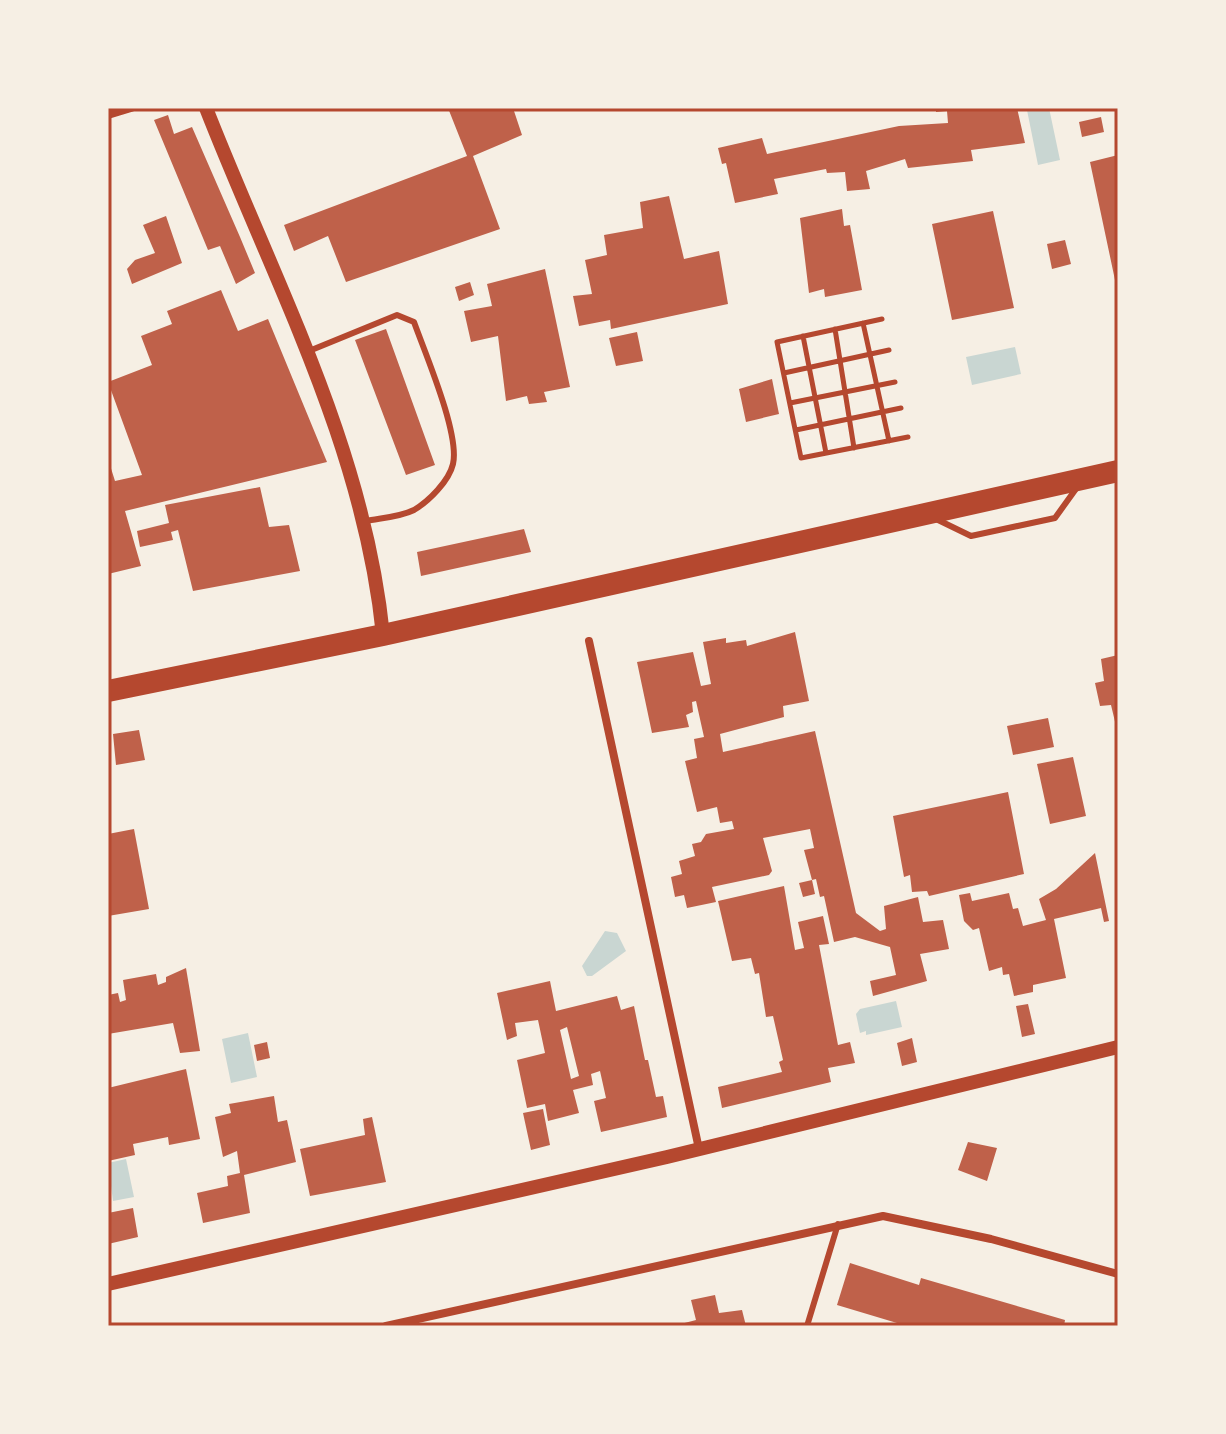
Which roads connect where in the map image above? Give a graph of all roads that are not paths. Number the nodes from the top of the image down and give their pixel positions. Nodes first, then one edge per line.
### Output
1 (131, 108) edge
2 (206, 108) edge
3 (108, 115) edge
4 (309, 351) junction
5 (1118, 471) edge
6 (1083, 479) junction
7 (926, 514) junction
8 (366, 521) junction
9 (383, 635) junction
10 (589, 641) dead end
11 (108, 691) edge
12 (1118, 1047) edge
13 (699, 1149) junction
14 (838, 1224) junction
15 (1118, 1274) edge
16 (108, 1284) edge
17 (386, 1326) edge
18 (807, 1326) edge

1 - 3 street
2 - 4 street
4 - 8 street
4 - 8 lane
5 - 6 highway
6 - 7 highway
6 - 7 lane
7 - 9 highway
8 - 9 street
9 - 11 highway
10 - 13 street
12 - 13 street
13 - 16 street
14 - 15 street
14 - 17 street
14 - 18 lane

